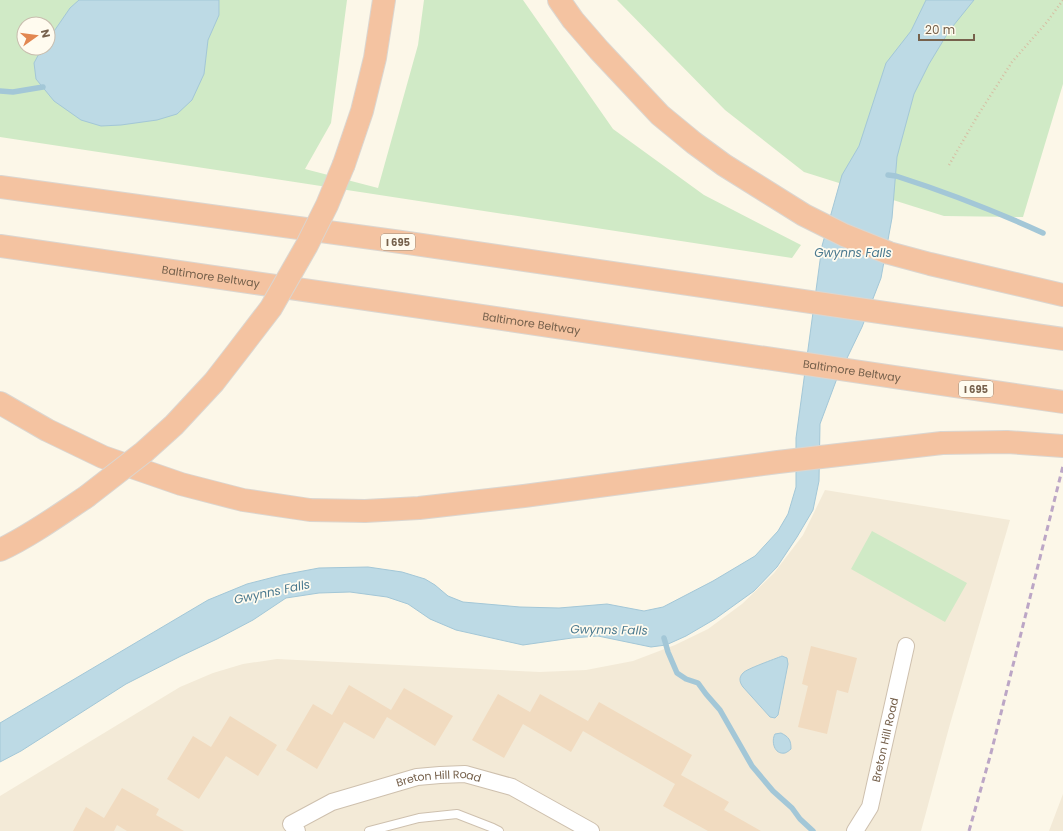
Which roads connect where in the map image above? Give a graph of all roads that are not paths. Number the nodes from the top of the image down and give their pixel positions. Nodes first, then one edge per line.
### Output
1 (384, 0) edge
2 (559, 0) edge
3 (0, 187) edge
4 (0, 246) edge
5 (1063, 295) edge
6 (1063, 339) edge
7 (1063, 402) edge
8 (0, 403) edge
9 (1063, 446) edge
10 (0, 550) edge
11 (906, 646) dead end
12 (297, 831) edge
13 (369, 831) edge
14 (499, 831) edge
15 (591, 831) edge
16 (855, 831) edge

1 - 10 highway, bridge
2 - 5 highway
3 - 6 highway, I 695
4 - 7 highway, Baltimore Beltway / I 695
8 - 9 highway
11 - 16 street, Breton Hill Road
12 - 15 street, Breton Hill Road
13 - 14 lane

